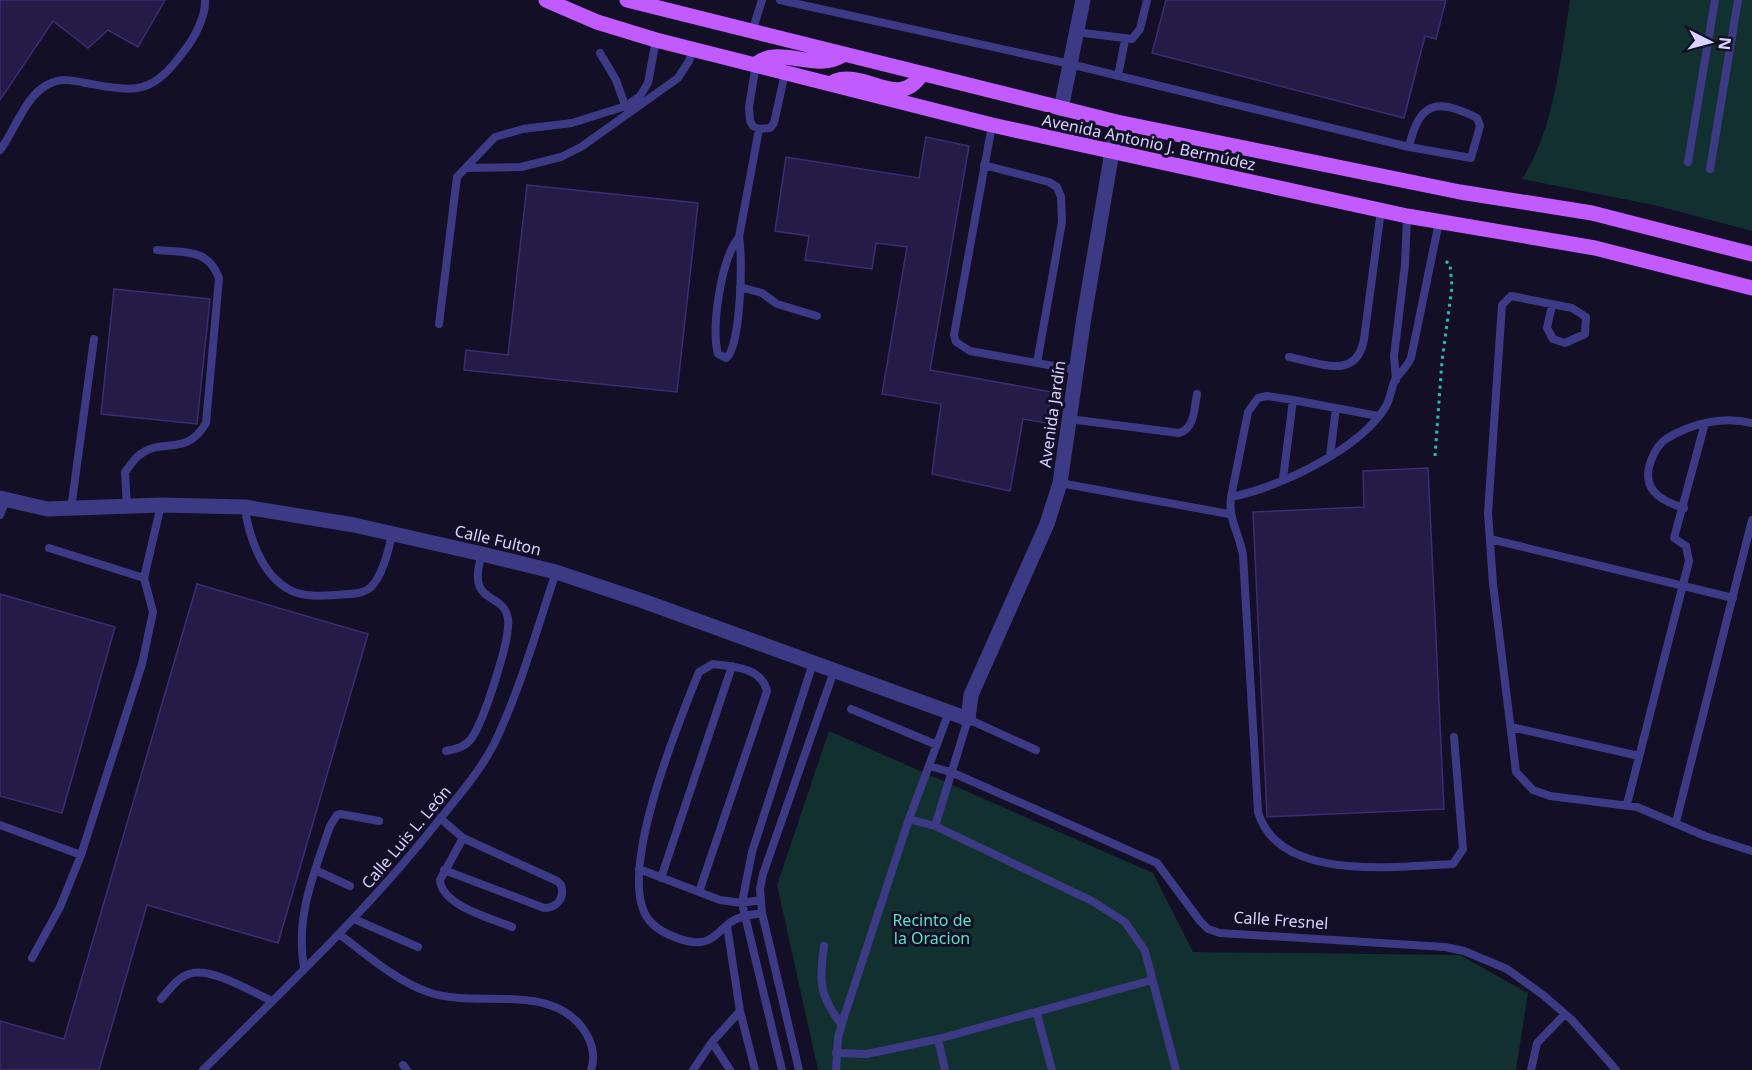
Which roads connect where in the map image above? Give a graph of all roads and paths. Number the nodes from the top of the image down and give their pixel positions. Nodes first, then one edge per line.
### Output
1 (546, 0) edge
2 (627, 0) edge
3 (762, 0) edge
4 (780, 0) edge
5 (1083, 0) edge
6 (1147, 0) edge
7 (1715, 0) edge
8 (1738, 0) edge
9 (207, 1) edge
10 (1076, 32) junction
11 (752, 33) junction
12 (656, 39) junction
13 (1125, 40) junction
14 (693, 49) junction
15 (600, 53) dead end
16 (843, 55) junction
17 (1070, 63) junction
18 (756, 64) junction
19 (785, 72) junction
20 (921, 75) junction
21 (1118, 75) junction
22 (830, 84) junction
23 (626, 106) junction
24 (1061, 109) junction
25 (627, 116) junction
26 (1117, 122) junction
27 (992, 125) junction
28 (759, 129) junction
29 (1409, 147) junction
30 (0, 150) edge
31 (1111, 153) junction
32 (1688, 162) dead end
33 (984, 165) junction
34 (466, 168) junction
35 (1710, 169) dead end
36 (1381, 210) junction
37 (1407, 216) junction
38 (1439, 222) junction
39 (738, 237) junction
40 (157, 250) dead end
41 (1433, 253) junction
42 (1752, 254) edge
43 (740, 286) junction
44 (1752, 288) edge
45 (1552, 305) junction
46 (817, 316) dead end
47 (439, 324) dead end
48 (94, 339) dead end
49 (1289, 357) dead end
50 (1036, 363) junction
51 (1076, 370) junction
52 (1395, 380) junction
53 (1197, 394) dead end
54 (1293, 400) junction
55 (1336, 408) junction
56 (1378, 416) junction
57 (1070, 419) junction
58 (1705, 423) junction
59 (1752, 423) edge
60 (1330, 456) junction
61 (1436, 456) dead end
62 (1283, 479) junction
63 (1060, 483) junction
64 (1231, 497) junction
65 (3, 499) edge
66 (161, 505) junction
67 (245, 507) junction
68 (128, 508) junction
69 (1684, 508) junction
70 (71, 509) junction
71 (1229, 514) junction
72 (0, 515) edge
73 (1752, 520) edge
74 (392, 535) junction
75 (1490, 539) junction
76 (49, 548) dead end
77 (482, 554) junction
78 (556, 572) junction
79 (144, 578) junction
80 (1681, 586) junction
81 (1733, 598) junction
82 (813, 663) junction
83 (732, 666) junction
84 (834, 671) junction
85 (971, 694) junction
86 (850, 709) dead end
87 (949, 712) junction
88 (968, 719) junction
89 (1511, 727) junction
90 (1454, 737) dead end
91 (937, 746) junction
92 (1036, 750) dead end
93 (446, 751) dead end
94 (1639, 756) junction
95 (929, 765) junction
96 (951, 772) junction
97 (1626, 804) junction
98 (440, 818) junction
99 (909, 819) junction
100 (379, 821) dead end
101 (1676, 822) junction
102 (0, 825) edge
103 (935, 826) junction
104 (463, 838) junction
105 (1752, 851) edge
106 (81, 855) junction
107 (639, 869) junction
108 (315, 870) junction
109 (444, 870) junction
110 (661, 878) junction
111 (350, 886) dead end
112 (699, 892) junction
113 (760, 900) junction
114 (742, 903) junction
115 (762, 913) junction
116 (744, 916) junction
117 (354, 918) junction
118 (727, 926) junction
119 (512, 927) dead end
120 (339, 934) junction
121 (824, 946) dead end
122 (418, 947) dead end
123 (32, 958) dead end
124 (304, 968) junction
125 (1152, 981) junction
126 (161, 999) dead end
127 (272, 1001) junction
128 (741, 1011) junction
129 (1037, 1014) junction
130 (1565, 1014) junction
131 (842, 1025) junction
132 (938, 1039) junction
133 (712, 1042) junction
134 (836, 1053) junction
135 (203, 1070) edge
136 (591, 1070) edge
137 (693, 1070) edge
138 (730, 1070) edge
139 (755, 1070) edge
140 (782, 1070) edge
141 (799, 1070) edge
142 (836, 1070) edge
143 (945, 1070) edge
144 (1052, 1070) edge
145 (1176, 1070) edge
146 (1531, 1070) edge
147 (1616, 1070) edge

1 - 12 main road, Avenida Antonio J. Bermúdez
2 - 11 main road, Avenida Antonio J. Bermúdez
3 - 11 lane
4 - 17 lane
5 - 10 street
6 - 13 lane
7 - 32 lane
8 - 35 lane
9 - 30 lane
10 - 13 lane
10 - 17 street
11 - 16 main road, Avenida Antonio J. Bermúdez
12 - 14 main road, Avenida Antonio J. Bermúdez
12 - 23 lane
13 - 21 lane
14 - 18 main road, Avenida Antonio J. Bermúdez
14 - 25 lane
15 - 23 lane
16 - 18 main road
16 - 20 main road, Avenida Antonio J. Bermúdez
17 - 21 lane
17 - 24 street
18 - 19 main road, Avenida Antonio J. Bermúdez
18 - 28 lane
19 - 22 main road, Avenida Antonio J. Bermúdez
19 - 28 lane
20 - 22 main road
20 - 24 main road, Avenida Antonio J. Bermúdez
21 - 29 lane
22 - 27 main road, Avenida Antonio J. Bermúdez
23 - 25 lane
23 - 34 lane
24 - 26 main road, Avenida Antonio J. Bermúdez
25 - 34 lane
26 - 31 street, Avenida Jardín
26 - 42 main road, Avenida Antonio J. Bermúdez
27 - 31 main road, Avenida Antonio J. Bermúdez
27 - 33 lane
28 - 39 lane
29 - 29 lane
31 - 36 main road, Avenida Antonio J. Bermúdez
31 - 51 street, Avenida Jardín
33 - 50 lane
33 - 50 lane
34 - 47 lane
36 - 37 main road, Avenida Antonio J. Bermúdez
36 - 49 lane
37 - 38 main road, Avenida Antonio J. Bermúdez
37 - 52 lane
38 - 41 lane
38 - 44 main road, Avenida Antonio J. Bermúdez
39 - 43 lane
39 - 43 lane
40 - 68 lane
41 - 52 lane
41 - 61 path
43 - 46 lane
45 - 45 lane
45 - 75 lane
48 - 70 lane
50 - 51 lane
51 - 57 street, Avenida Jardín
52 - 56 lane
53 - 57 lane
54 - 55 lane
54 - 62 lane
54 - 64 lane
55 - 56 lane
55 - 60 lane
56 - 60 lane
57 - 63 street, Avenida Jardín
58 - 59 lane
58 - 69 lane
58 - 69 lane
60 - 62 lane
62 - 64 lane
63 - 71 lane
63 - 85 street, Avenida Jardín
64 - 71 lane
65 - 70 street, Calle Fulton
65 - 72 lane
66 - 67 street, Calle Fulton
66 - 68 street, Calle Fulton
66 - 79 lane
67 - 74 street, Calle Fulton
67 - 74 lane
68 - 70 street, Calle Fulton
69 - 80 lane
71 - 90 lane
73 - 81 lane
74 - 77 street, Calle Fulton
75 - 80 lane
75 - 89 lane
76 - 79 lane
77 - 78 street, Calle Fulton
77 - 93 lane
78 - 82 street, Calle Fulton
78 - 98 lane, Calle Luis L. León
79 - 106 lane
80 - 81 lane
80 - 94 lane
81 - 101 lane
82 - 84 street, Calle Fulton
82 - 114 lane
83 - 107 lane
83 - 110 lane
83 - 112 lane
84 - 87 street, Calle Fulton
84 - 113 lane
85 - 87 street, Avenida Jardín
85 - 88 street, Avenida Jardín
86 - 91 lane
87 - 88 street, Calle Fulton
87 - 91 lane
88 - 92 lane
88 - 96 lane
89 - 94 lane
89 - 97 lane
91 - 95 lane
94 - 97 lane
95 - 96 lane, Calle Fresnel
95 - 99 lane
96 - 103 lane
96 - 130 lane, Calle Fresnel
97 - 101 lane
98 - 104 lane
98 - 117 lane, Calle Luis L. León
99 - 103 lane
99 - 131 lane
100 - 108 lane
101 - 105 lane
102 - 106 lane
103 - 125 lane
104 - 109 lane
104 - 109 lane
106 - 123 lane
107 - 110 lane
107 - 118 lane
108 - 111 lane
108 - 124 lane
109 - 119 lane
110 - 112 lane
112 - 114 lane
113 - 114 lane
113 - 115 lane
114 - 116 lane
115 - 116 lane
115 - 141 lane
116 - 118 lane
116 - 140 lane
117 - 120 lane, Calle Luis L. León
117 - 122 lane
118 - 128 lane
120 - 124 lane, Calle Luis L. León
120 - 136 lane
121 - 131 lane
124 - 127 lane, Calle Luis L. León
125 - 129 lane
125 - 145 lane
126 - 127 lane
127 - 135 lane, Calle Luis L. León
128 - 133 lane
128 - 139 lane
129 - 132 lane
129 - 144 lane
130 - 146 lane
130 - 147 lane, Calle Fresnel
131 - 134 lane
132 - 134 lane
132 - 143 lane
133 - 137 lane
133 - 138 lane
134 - 142 lane

